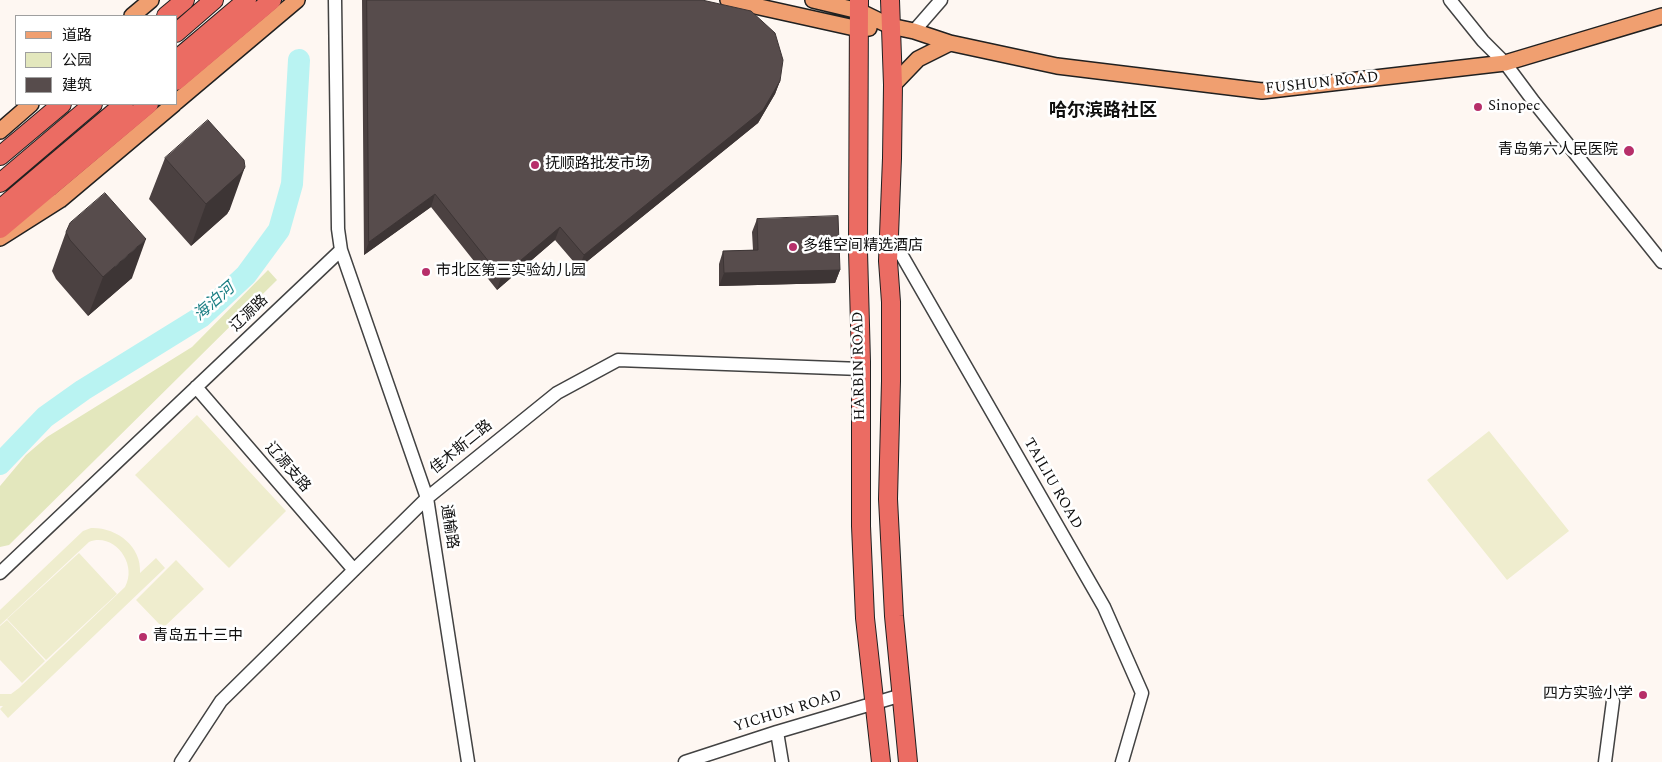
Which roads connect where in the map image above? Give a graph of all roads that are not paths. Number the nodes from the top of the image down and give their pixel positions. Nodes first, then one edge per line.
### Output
1 (151, 0) edge
2 (185, 0) edge
3 (214, 0) edge
4 (248, 0) edge
5 (272, 0) edge
6 (297, 0) edge
7 (335, 0) edge
8 (728, 0) edge
9 (813, 0) edge
10 (890, 0) edge
11 (942, 0) edge
12 (1450, 0) edge
13 (859, 13) edge
14 (133, 15) edge
15 (167, 15) edge
16 (1662, 16) edge
17 (890, 26) junction
18 (178, 30) edge
19 (914, 31) junction
20 (950, 43) junction
21 (178, 58) edge
22 (1505, 63) junction
23 (178, 79) edge
24 (893, 85) junction
25 (178, 100) edge
26 (30, 105) edge
27 (61, 105) edge
28 (92, 105) edge
29 (123, 105) edge
30 (148, 105) edge
31 (173, 105) edge
32 (0, 132) edge
33 (0, 156) edge
34 (0, 183) edge
35 (0, 209) edge
36 (0, 229) edge
37 (889, 233) junction
38 (0, 238) edge
39 (341, 250) junction
40 (1662, 262) edge
41 (861, 369) junction
42 (196, 387) junction
43 (427, 498) junction
44 (354, 570) junction
45 (0, 573) edge
46 (902, 695) junction
47 (1613, 700) dead end
48 (875, 703) junction
49 (776, 732) junction
50 (181, 762) edge
51 (468, 762) edge
52 (685, 762) edge
53 (782, 762) edge
54 (881, 762) edge
55 (908, 762) edge
56 (1122, 762) edge
57 (1605, 762) edge

1 - 14 main road
2 - 15 highway
3 - 18 highway
4 - 21 highway
5 - 23 highway
6 - 25 main road
7 - 39 street
8 - 13 main road, FUSHUN ROAD
9 - 13 main road, FUSHUN ROAD
10 - 17 highway, HARBIN ROAD
11 - 19 street
12 - 22 street
13 - 17 main road, FUSHUN ROAD
13 - 41 highway, HARBIN ROAD
16 - 22 main road, FUSHUN ROAD
17 - 19 main road, FUSHUN ROAD
17 - 24 highway, HARBIN ROAD
19 - 20 main road, FUSHUN ROAD
20 - 22 main road, FUSHUN ROAD
20 - 24 main road
22 - 40 street
24 - 37 highway, HARBIN ROAD
26 - 32 main road
27 - 33 highway
28 - 34 highway
29 - 35 highway
30 - 36 highway
31 - 38 main road
37 - 46 highway, HARBIN ROAD
37 - 56 street, TAILIU ROAD
39 - 42 street, 辽源路
39 - 43 street, 通榆路
41 - 43 street, 佳木斯二路
41 - 48 highway, HARBIN ROAD
42 - 44 street, 辽源支路
42 - 45 street, 辽源路
43 - 44 street, 佳木斯二路
43 - 51 street, 通榆路
44 - 50 street, 佳木斯二路
46 - 48 street, YICHUN ROAD
46 - 55 highway, HARBIN ROAD
47 - 57 street
48 - 49 street, YICHUN ROAD
48 - 54 highway, HARBIN ROAD
49 - 52 street, YICHUN ROAD
49 - 53 street

